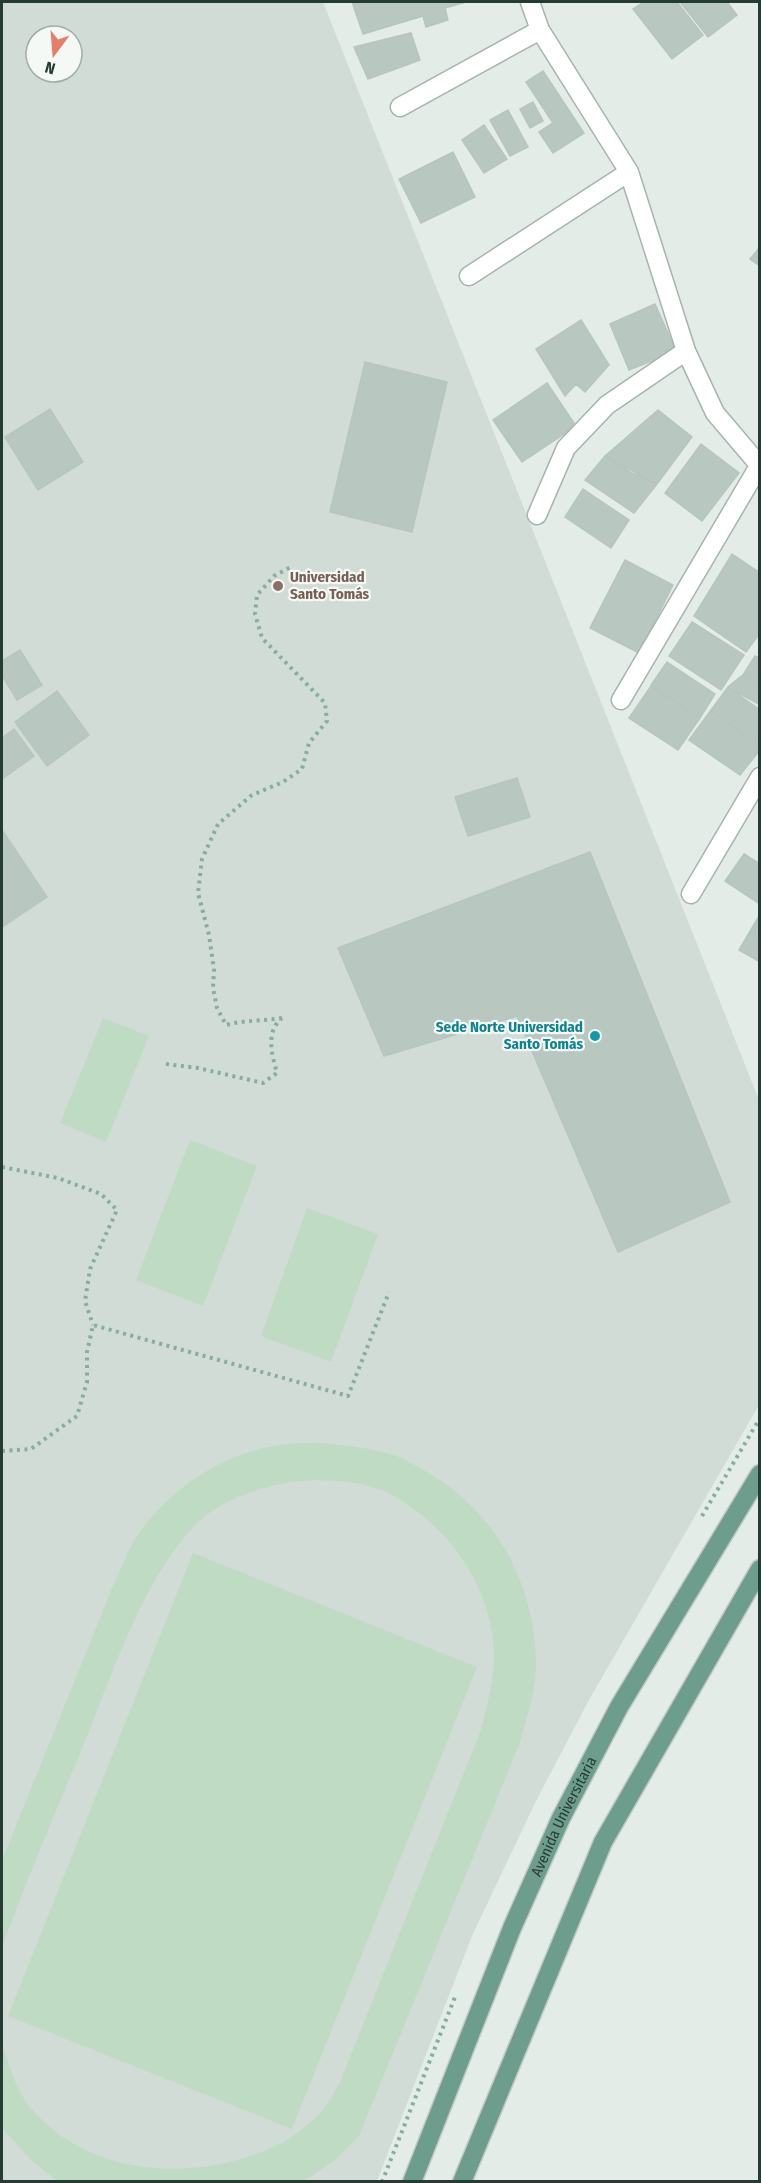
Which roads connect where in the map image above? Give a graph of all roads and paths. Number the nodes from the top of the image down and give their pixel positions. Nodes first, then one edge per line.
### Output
1 (530, 2) edge
2 (540, 30) junction
3 (400, 107) dead end
4 (629, 172) junction
5 (469, 276) dead end
6 (686, 351) junction
7 (759, 466) edge
8 (537, 515) dead end
9 (293, 566) dead end
10 (621, 700) dead end
11 (759, 777) edge
12 (691, 894) dead end
13 (166, 1064) dead end
14 (2, 1167) edge
15 (389, 1292) dead end
16 (93, 1325) junction
17 (2, 1451) edge
18 (759, 1474) edge
19 (759, 1569) edge
20 (467, 2179) edge
21 (412, 2181) edge

1 - 2 street
2 - 3 street
2 - 4 street
4 - 5 street
4 - 6 street
6 - 7 street
6 - 8 street
7 - 10 street
9 - 13 path
11 - 12 street
14 - 16 path
15 - 16 path
16 - 17 path
18 - 21 main road, Avenida Universitaria
19 - 20 main road

